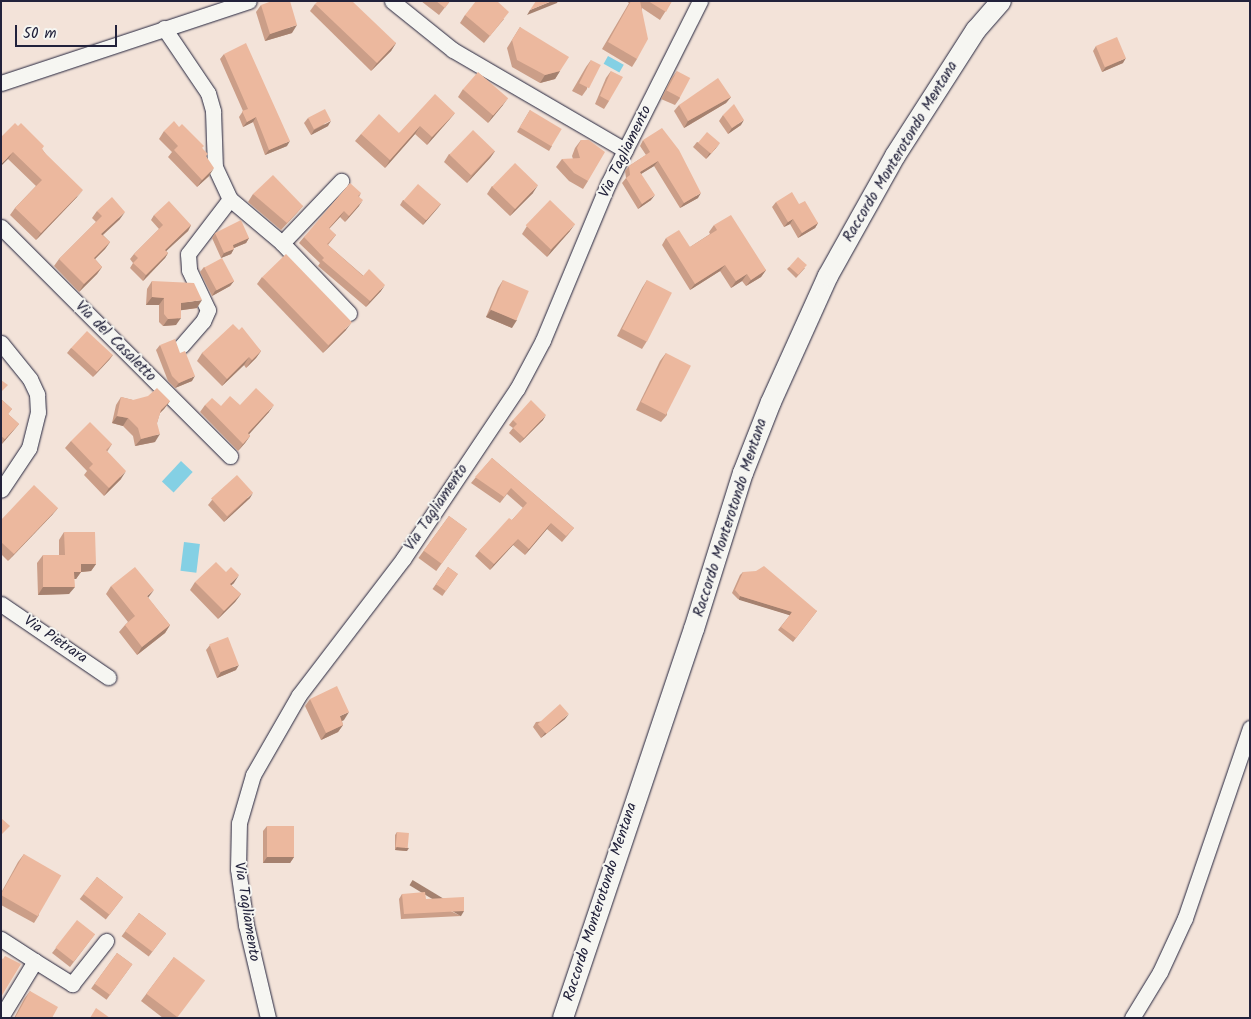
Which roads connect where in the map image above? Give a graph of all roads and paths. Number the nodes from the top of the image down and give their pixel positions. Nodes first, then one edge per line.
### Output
1 (249, 1) edge
2 (392, 1) edge
3 (700, 1) edge
4 (1001, 1) edge
5 (164, 28) junction
6 (1, 83) edge
7 (625, 150) junction
8 (341, 181) dead end
9 (230, 199) junction
10 (1, 227) edge
11 (282, 243) junction
12 (349, 313) dead end
13 (1, 343) edge
14 (181, 346) dead end
15 (230, 456) dead end
16 (1, 490) edge
17 (1, 604) edge
18 (108, 677) dead end
19 (1250, 728) edge
20 (1, 939) edge
21 (106, 941) dead end
22 (35, 961) junction
23 (1, 1017) edge
24 (268, 1018) edge
25 (563, 1018) edge
26 (1132, 1018) edge

1 - 5 street
2 - 7 street
3 - 7 street, Via Tagliamento
4 - 25 main road, Raccordo Monterotondo Mentana
5 - 6 street
5 - 9 street
7 - 24 street, Via Tagliamento
8 - 11 street
9 - 11 street
9 - 14 street
10 - 15 street, Via del Casaletto
11 - 12 street
13 - 16 street
17 - 18 street, Via Pietrara
19 - 26 street
20 - 22 street
21 - 22 street
22 - 23 street

